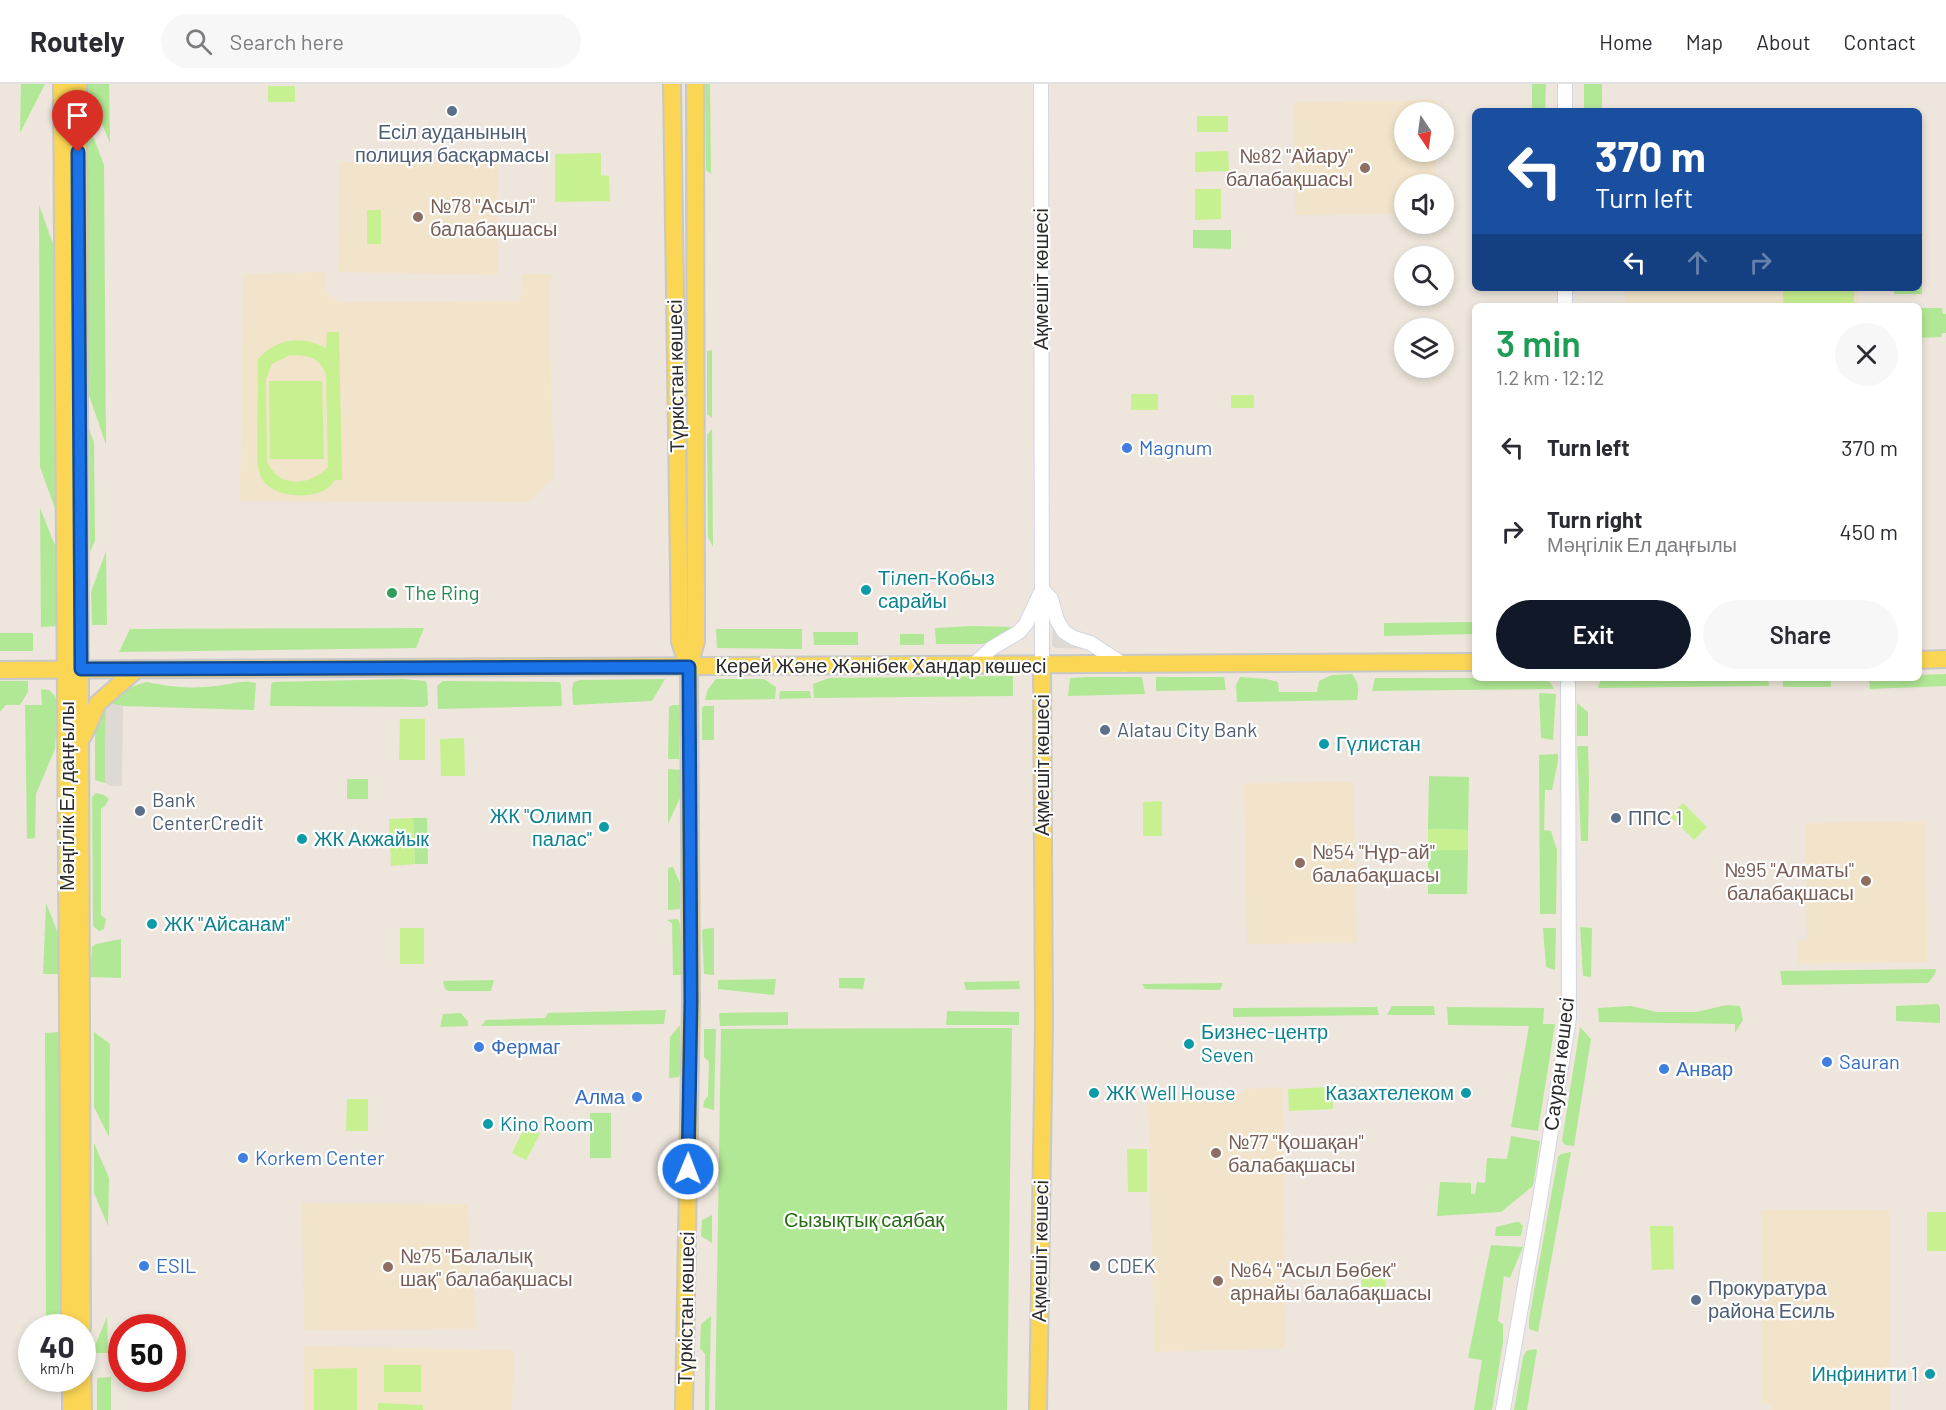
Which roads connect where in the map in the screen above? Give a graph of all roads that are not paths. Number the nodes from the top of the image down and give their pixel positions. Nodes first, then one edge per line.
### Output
1 (62, 84) edge
2 (78, 84) edge
3 (672, 84) edge
4 (695, 84) edge
5 (1041, 84) edge
6 (1565, 84) edge
7 (1565, 108) edge
8 (1042, 589) junction
9 (1946, 659) edge
10 (1922, 660) edge
11 (1472, 662) edge
12 (1124, 665) junction
13 (972, 666) junction
14 (1042, 666) junction
15 (689, 667) junction
16 (73, 669) junction
17 (137, 669) junction
18 (0, 670) edge
19 (1568, 681) edge
20 (80, 742) junction
21 (70, 1314) edge
22 (82, 1314) edge
23 (71, 1392) edge
24 (83, 1392) edge
25 (71, 1410) edge
26 (83, 1410) edge
27 (684, 1410) edge
28 (1038, 1410) edge
29 (1503, 1410) edge

1 - 16 main road, Мәңгілік Ел даңғылы
2 - 16 main road, Мәңгілік Ел даңғылы
3 - 15 main road, Түркістан көшесі
4 - 15 main road, Түркістан көшесі
5 - 8 street, Ақмешіт көшесі
6 - 7 street
8 - 12 street
8 - 13 street
8 - 14 street, Ақмешіт көшесі
9 - 10 main road
11 - 12 main road, Керей Және Жәнібек Хандар көшесі
12 - 14 main road, Керей Және Жәнібек Хандар көшесі
13 - 14 main road, Керей Және Жәнібек Хандар көшесі
13 - 15 main road, Керей Және Жәнібек Хандар көшесі
14 - 28 main road, Ақмешіт көшесі
15 - 17 main road, Керей Және Жәнібек Хандар көшесі
15 - 27 main road, Түркістан көшесі
16 - 17 main road, Керей Және Жәнібек Хандар көшесі
16 - 18 main road, Керей Және Жәнібек Хандар көшесі
16 - 20 main road, Мәңгілік Ел даңғылы
16 - 21 main road, Мәңгілік Ел даңғылы
17 - 20 main road
19 - 29 street, Сауран көшесі
20 - 22 main road, Мәңгілік Ел даңғылы
23 - 25 main road
24 - 26 main road

